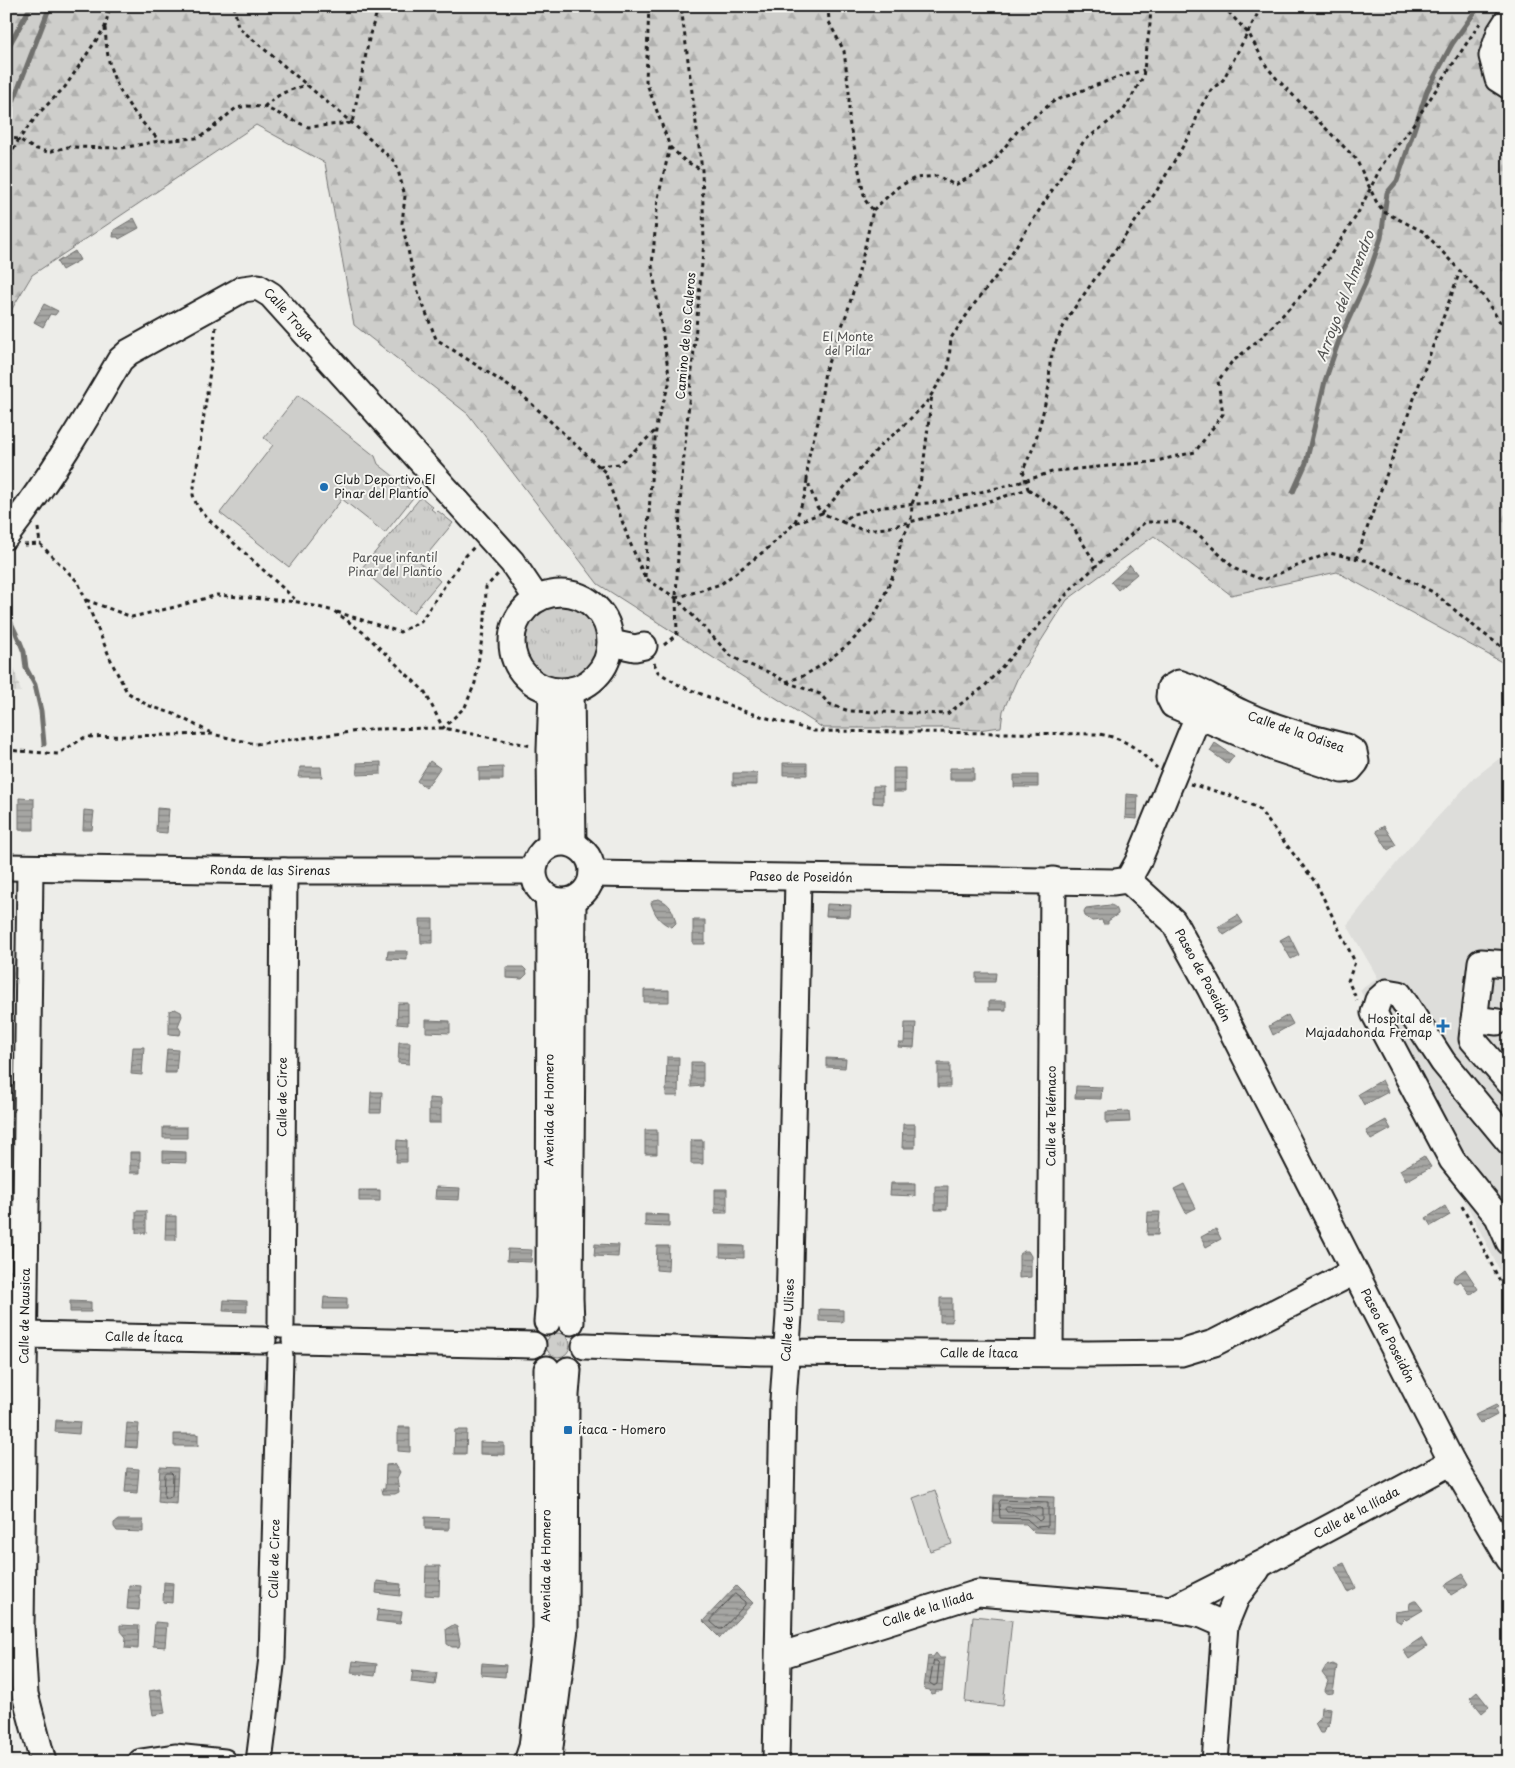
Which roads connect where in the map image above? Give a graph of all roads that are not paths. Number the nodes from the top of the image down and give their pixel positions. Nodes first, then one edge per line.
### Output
1 (1509, 18) edge
2 (1509, 86) edge
3 (13, 541) edge
4 (537, 599) junction
5 (611, 643) junction
6 (652, 650) road end
7 (562, 691) junction
8 (1198, 716) junction
9 (562, 844) junction
10 (18, 867) edge
11 (284, 871) junction
12 (533, 871) junction
13 (592, 874) junction
14 (798, 878) junction
15 (1053, 880) junction
16 (1128, 880) junction
17 (548, 898) junction
18 (573, 900) junction
19 (1509, 964) edge
20 (1509, 1082) edge
21 (1509, 1142) edge
22 (17, 1180) edge
23 (1509, 1242) edge
24 (1354, 1272) junction
25 (559, 1322) junction
26 (25, 1334) junction
27 (280, 1340) junction
28 (533, 1345) junction
29 (585, 1346) junction
30 (786, 1352) junction
31 (1050, 1352) junction
32 (558, 1370) junction
33 (15, 1437) edge
34 (1452, 1462) junction
35 (1509, 1559) edge
36 (1261, 1564) junction
37 (1172, 1609) junction
38 (1225, 1625) junction
39 (779, 1656) junction
40 (43, 1762) edge
41 (141, 1762) edge
42 (224, 1762) edge
43 (259, 1762) edge
44 (527, 1762) edge
45 (550, 1762) edge
46 (776, 1762) edge
47 (1215, 1762) edge

1 - 2 street
3 - 4 street, Calle Troya
4 - 5 street
4 - 7 street
5 - 6 street
5 - 7 street
7 - 9 street
8 - 8 street, Calle de la Odisea
8 - 16 street
9 - 12 street
9 - 13 street
10 - 11 street, Ronda de las Sirenas
10 - 22 street, Calle de Nausica
11 - 12 street, Ronda de las Sirenas
11 - 27 street, Calle de Circe
12 - 17 street
13 - 14 street, Paseo de Poseidón
13 - 18 street
14 - 15 street, Paseo de Poseidón
14 - 30 street, Calle de Ulises
15 - 16 street, Paseo de Poseidón
15 - 31 street, Calle de Telémaco
16 - 24 street, Paseo de Poseidón
17 - 18 street
17 - 25 street, Avenida de Homero
18 - 25 street, Avenida de Homero
19 - 20 street
21 - 23 street
22 - 26 street, Calle de Nausica
24 - 31 street, Calle de Ítaca
24 - 34 street, Paseo de Poseidón
25 - 28 street
25 - 29 street
26 - 27 street, Calle de Ítaca
26 - 33 street, Calle de Nausica
27 - 28 street, Calle de Ítaca
27 - 43 street, Calle de Circe
28 - 32 street
29 - 30 street, Calle de Ítaca
29 - 32 street
30 - 31 street, Calle de Ítaca
30 - 39 street, Calle de Ulises
32 - 44 street, Avenida de Homero
32 - 45 street, Avenida de Homero
33 - 40 street, Calle de Nausica
34 - 35 street, Paseo de Poseidón
34 - 36 street, Calle de la Ilíada
36 - 37 street, Calle de la Ilíada
36 - 38 street, Calle de la Ilíada
37 - 38 street, Calle de la Ilíada
37 - 39 street, Calle de la Ilíada
38 - 47 street
39 - 46 street, Calle de Ulises
41 - 42 street

